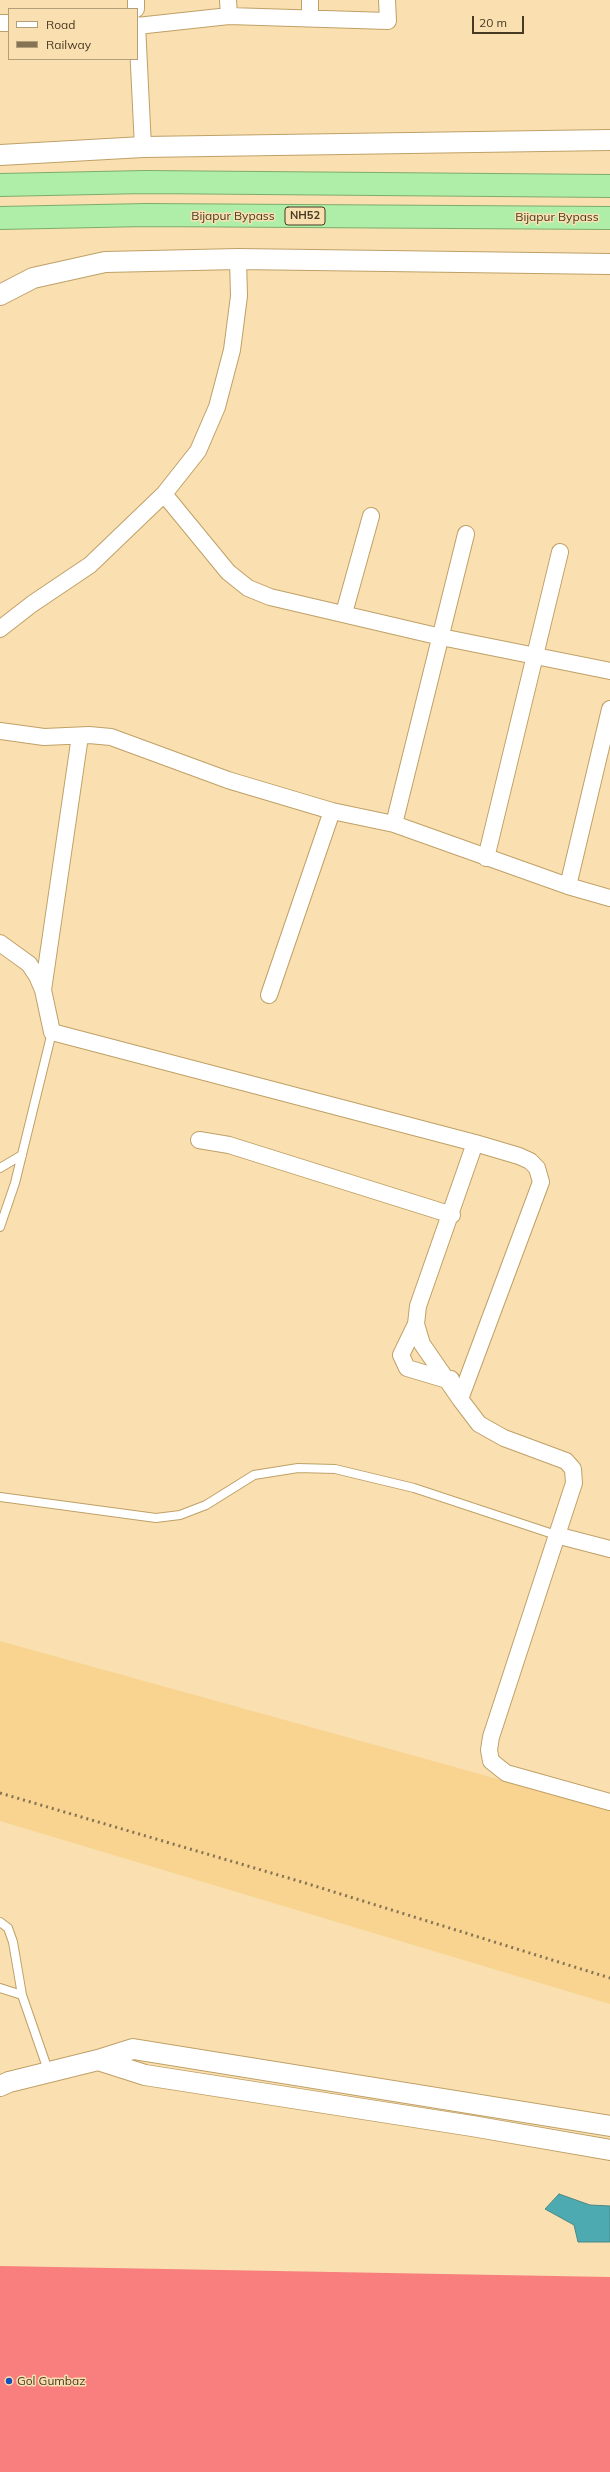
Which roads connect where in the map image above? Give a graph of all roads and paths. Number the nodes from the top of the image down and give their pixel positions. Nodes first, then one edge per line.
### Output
1 (228, 0) edge
2 (310, 0) edge
3 (387, 0) edge
4 (229, 16) junction
5 (310, 18) junction
6 (138, 26) edge
7 (138, 46) edge
8 (610, 140) edge
9 (143, 147) junction
10 (0, 155) edge
11 (0, 185) edge
12 (610, 186) edge
13 (0, 218) edge
14 (610, 218) edge
15 (238, 259) junction
16 (610, 264) edge
17 (0, 295) edge
18 (164, 494) junction
19 (371, 516) dead end
20 (466, 534) dead end
21 (560, 552) dead end
22 (344, 613) junction
23 (0, 629) edge
24 (441, 637) junction
25 (535, 657) junction
26 (610, 671) edge
27 (610, 709) edge
28 (0, 731) edge
29 (80, 736) junction
30 (332, 811) junction
31 (394, 824) junction
32 (486, 858) junction
33 (568, 886) junction
34 (610, 898) edge
35 (0, 943) edge
36 (43, 990) junction
37 (269, 995) dead end
38 (52, 1032) junction
39 (199, 1140) dead end
40 (475, 1143) junction
41 (22, 1155) junction
42 (0, 1168) edge
43 (452, 1215) junction
44 (0, 1227) edge
45 (416, 1324) junction
46 (470, 1373) junction
47 (447, 1380) junction
48 (460, 1399) junction
49 (0, 1497) edge
50 (556, 1534) junction
51 (610, 1549) edge
52 (610, 1800) edge
53 (0, 1922) edge
54 (0, 1988) edge
55 (22, 1995) junction
56 (98, 2060) junction
57 (49, 2073) junction
58 (0, 2086) edge
59 (610, 2126) edge
60 (610, 2150) edge

1 - 4 street
2 - 5 street
3 - 5 street
4 - 5 street
4 - 6 street
7 - 9 street
8 - 9 street
9 - 10 street
11 - 12 highway
13 - 14 highway, Bijapur Bypass / NH52
15 - 16 street
15 - 17 street
15 - 18 street
18 - 22 street
18 - 23 street
19 - 22 street
20 - 24 street
21 - 25 street
22 - 24 street
24 - 25 street
24 - 31 street
25 - 26 street
25 - 32 street
27 - 33 street
28 - 29 street
29 - 30 street
29 - 36 street
30 - 31 street
30 - 37 street
31 - 32 street
32 - 33 street
33 - 34 street
35 - 36 street
36 - 38 street
38 - 40 street
38 - 41 lane
39 - 43 street
40 - 43 street
40 - 46 street
41 - 42 lane
41 - 44 lane
43 - 45 street
45 - 47 street
45 - 47 street
46 - 47 street
46 - 48 street
47 - 48 street
48 - 50 street
49 - 50 lane
50 - 51 street
50 - 52 street
53 - 55 lane
54 - 55 lane
55 - 57 lane
56 - 57 street
56 - 59 street
56 - 60 street
57 - 58 street

